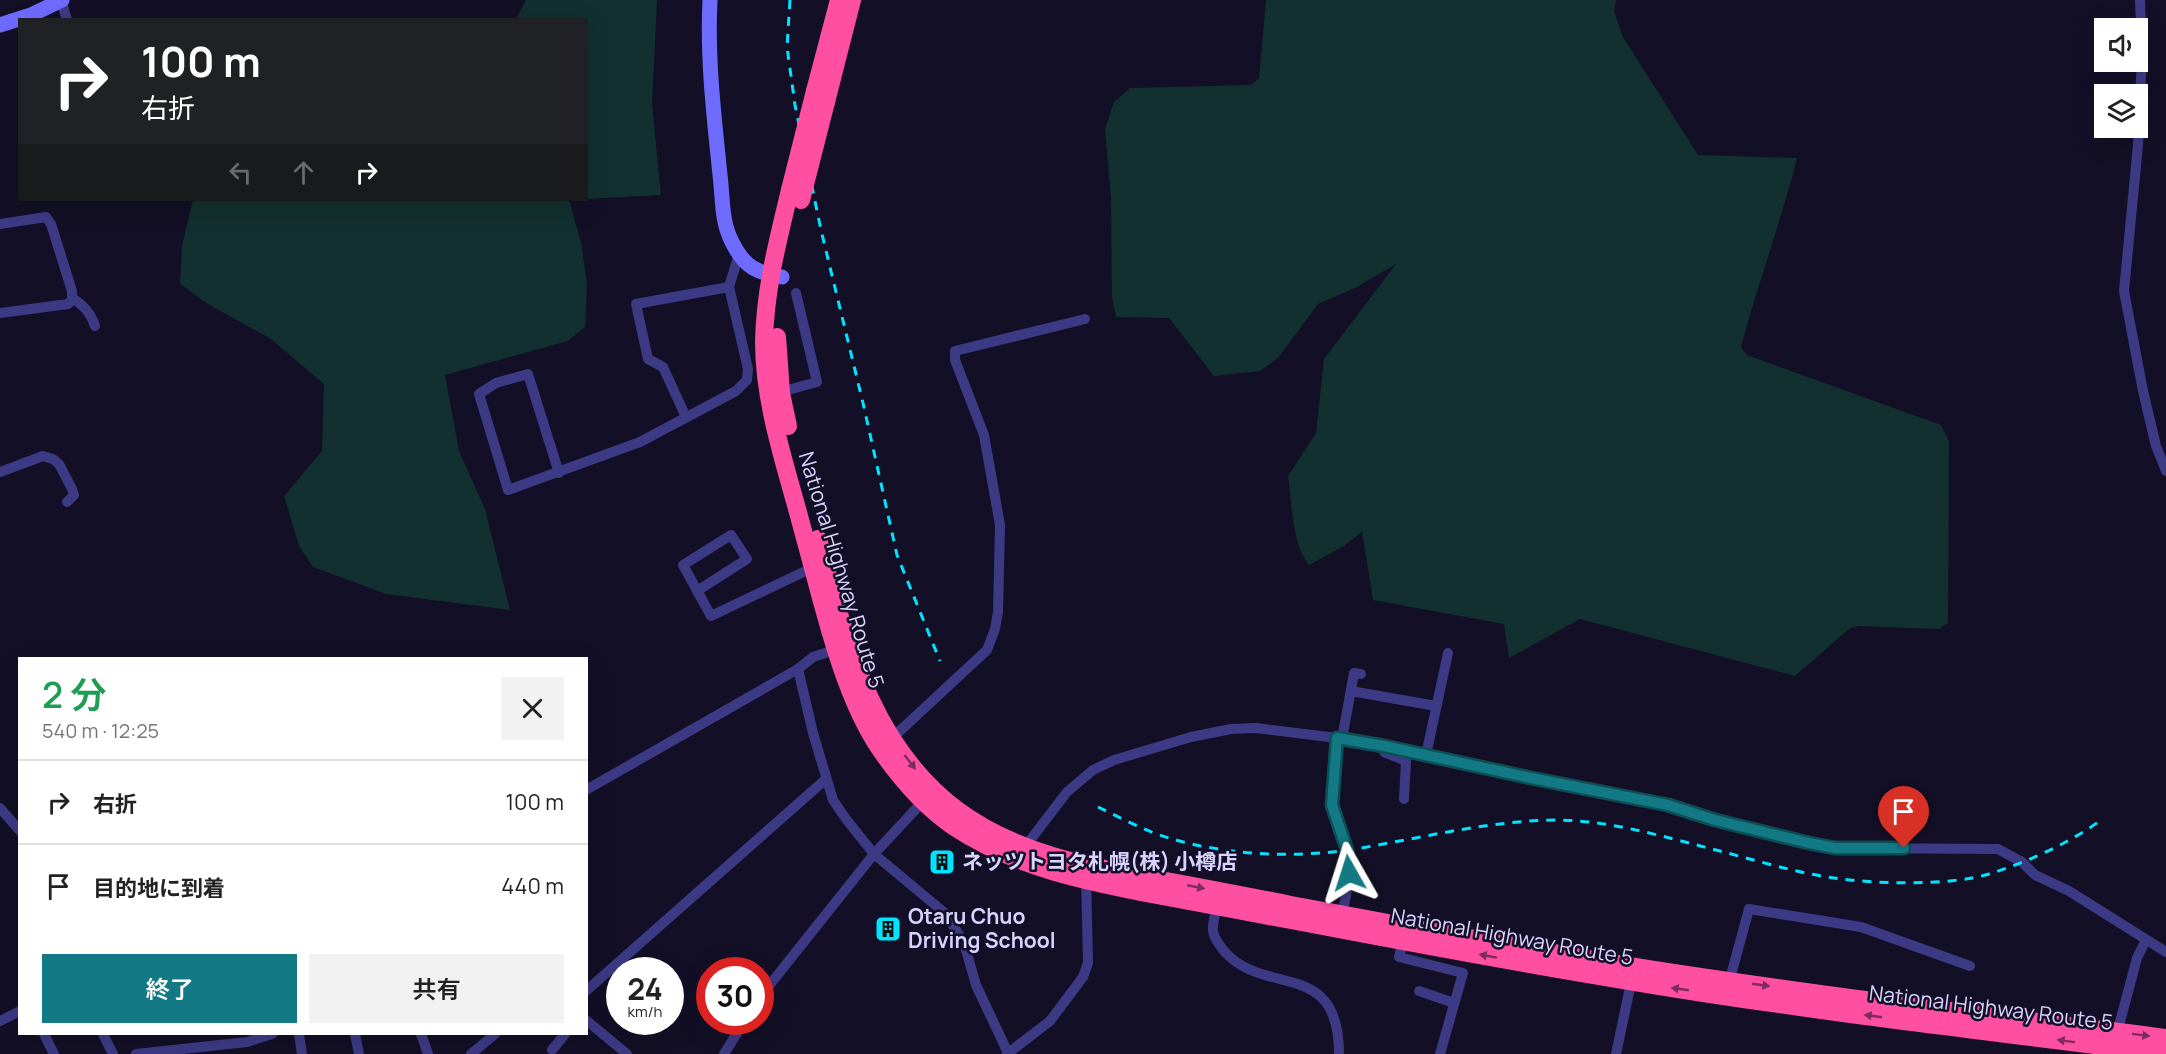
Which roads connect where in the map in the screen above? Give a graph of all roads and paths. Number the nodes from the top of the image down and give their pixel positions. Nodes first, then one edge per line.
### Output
1 (62, 0) edge
2 (710, 0) edge
3 (839, 0) edge
4 (852, 0) edge
5 (2140, 0) edge
6 (22, 18) edge
7 (66, 18) edge
8 (18, 19) edge
9 (0, 25) edge
10 (821, 96) junction
11 (0, 224) edge
12 (739, 254) junction
13 (776, 276) junction
14 (729, 287) junction
15 (796, 293) dead end
16 (72, 298) junction
17 (0, 313) edge
18 (1085, 319) dead end
19 (95, 326) dead end
20 (775, 393) junction
21 (686, 417) junction
22 (2166, 471) edge
23 (0, 472) edge
24 (559, 473) junction
25 (67, 502) dead end
26 (819, 565) junction
27 (697, 591) junction
28 (842, 647) junction
29 (1448, 654) dead end
30 (798, 669) junction
31 (1361, 674) dead end
32 (1351, 691) junction
33 (1436, 706) junction
34 (1340, 738) junction
35 (886, 744) junction
36 (1384, 746) junction
37 (1426, 754) junction
38 (826, 779) junction
39 (588, 789) edge
40 (928, 796) junction
41 (1404, 799) dead end
42 (0, 808) edge
43 (18, 829) edge
44 (1027, 848) junction
45 (874, 854) junction
46 (1086, 873) junction
47 (1219, 899) junction
48 (1341, 922) junction
49 (1405, 932) junction
50 (2146, 940) junction
51 (2166, 952) edge
52 (1970, 966) dead end
53 (1633, 974) junction
54 (774, 979) edge
55 (588, 988) edge
56 (1727, 988) junction
57 (1419, 991) dead end
58 (1454, 1004) junction
59 (18, 1012) edge
60 (0, 1021) edge
61 (588, 1022) edge
62 (44, 1035) edge
63 (104, 1035) edge
64 (266, 1035) edge
65 (299, 1035) edge
66 (355, 1035) edge
67 (421, 1035) edge
68 (564, 1035) edge
69 (736, 1035) edge
70 (247, 1038) edge
71 (2166, 1038) edge
72 (481, 1039) edge
73 (2115, 1039) junction
74 (552, 1050) dead end
75 (54, 1054) edge
76 (113, 1054) edge
77 (136, 1054) edge
78 (302, 1054) edge
79 (359, 1054) edge
80 (428, 1054) edge
81 (471, 1054) edge
82 (627, 1054) edge
83 (724, 1054) edge
84 (1007, 1054) edge
85 (1339, 1054) edge
86 (1440, 1054) edge
87 (1616, 1054) edge
88 (2166, 1054) edge

1 - 6 street
1 - 7 street
2 - 12 street
3 - 10 highway, National Highway Route 5
4 - 10 highway, National Highway Route 5
5 - 22 street
8 - 9 street
10 - 13 highway, National Highway Route 5, bridge
11 - 16 street
12 - 13 street
12 - 14 street
13 - 20 highway, National Highway Route 5
14 - 21 street
14 - 21 street
15 - 20 street
16 - 17 street
16 - 19 street
18 - 35 street
20 - 26 highway, National Highway Route 5
21 - 24 street
23 - 25 street
24 - 24 street
26 - 27 street
26 - 28 highway, National Highway Route 5
27 - 27 street
28 - 30 street
28 - 35 highway, National Highway Route 5
29 - 33 street
30 - 38 street
30 - 39 street
31 - 32 street
32 - 33 street
32 - 34 street
33 - 37 street
34 - 36 street
34 - 44 street
34 - 48 street
35 - 40 highway, National Highway Route 5
36 - 37 street
36 - 41 street
37 - 50 street
38 - 45 street
38 - 55 street
40 - 44 highway, National Highway Route 5
40 - 45 street
40 - 46 highway, National Highway Route 5
42 - 43 street
44 - 46 highway, National Highway Route 5
45 - 54 street
45 - 84 street
46 - 47 highway, National Highway Route 5
46 - 84 street
47 - 48 highway, National Highway Route 5
47 - 85 street
48 - 49 highway, National Highway Route 5
49 - 53 highway, National Highway Route 5
49 - 58 street
50 - 51 street
50 - 73 street
52 - 56 street
53 - 56 highway, National Highway Route 5
53 - 87 street
56 - 73 highway, National Highway Route 5
57 - 58 street
58 - 86 street
59 - 60 street
61 - 82 street
62 - 75 street
63 - 76 street
64 - 70 street
65 - 78 street
66 - 79 street
67 - 80 street
68 - 74 street
69 - 83 street
70 - 77 street
73 -> 71 highway, National Highway Route 5
72 - 81 street
73 - 88 highway, National Highway Route 5

